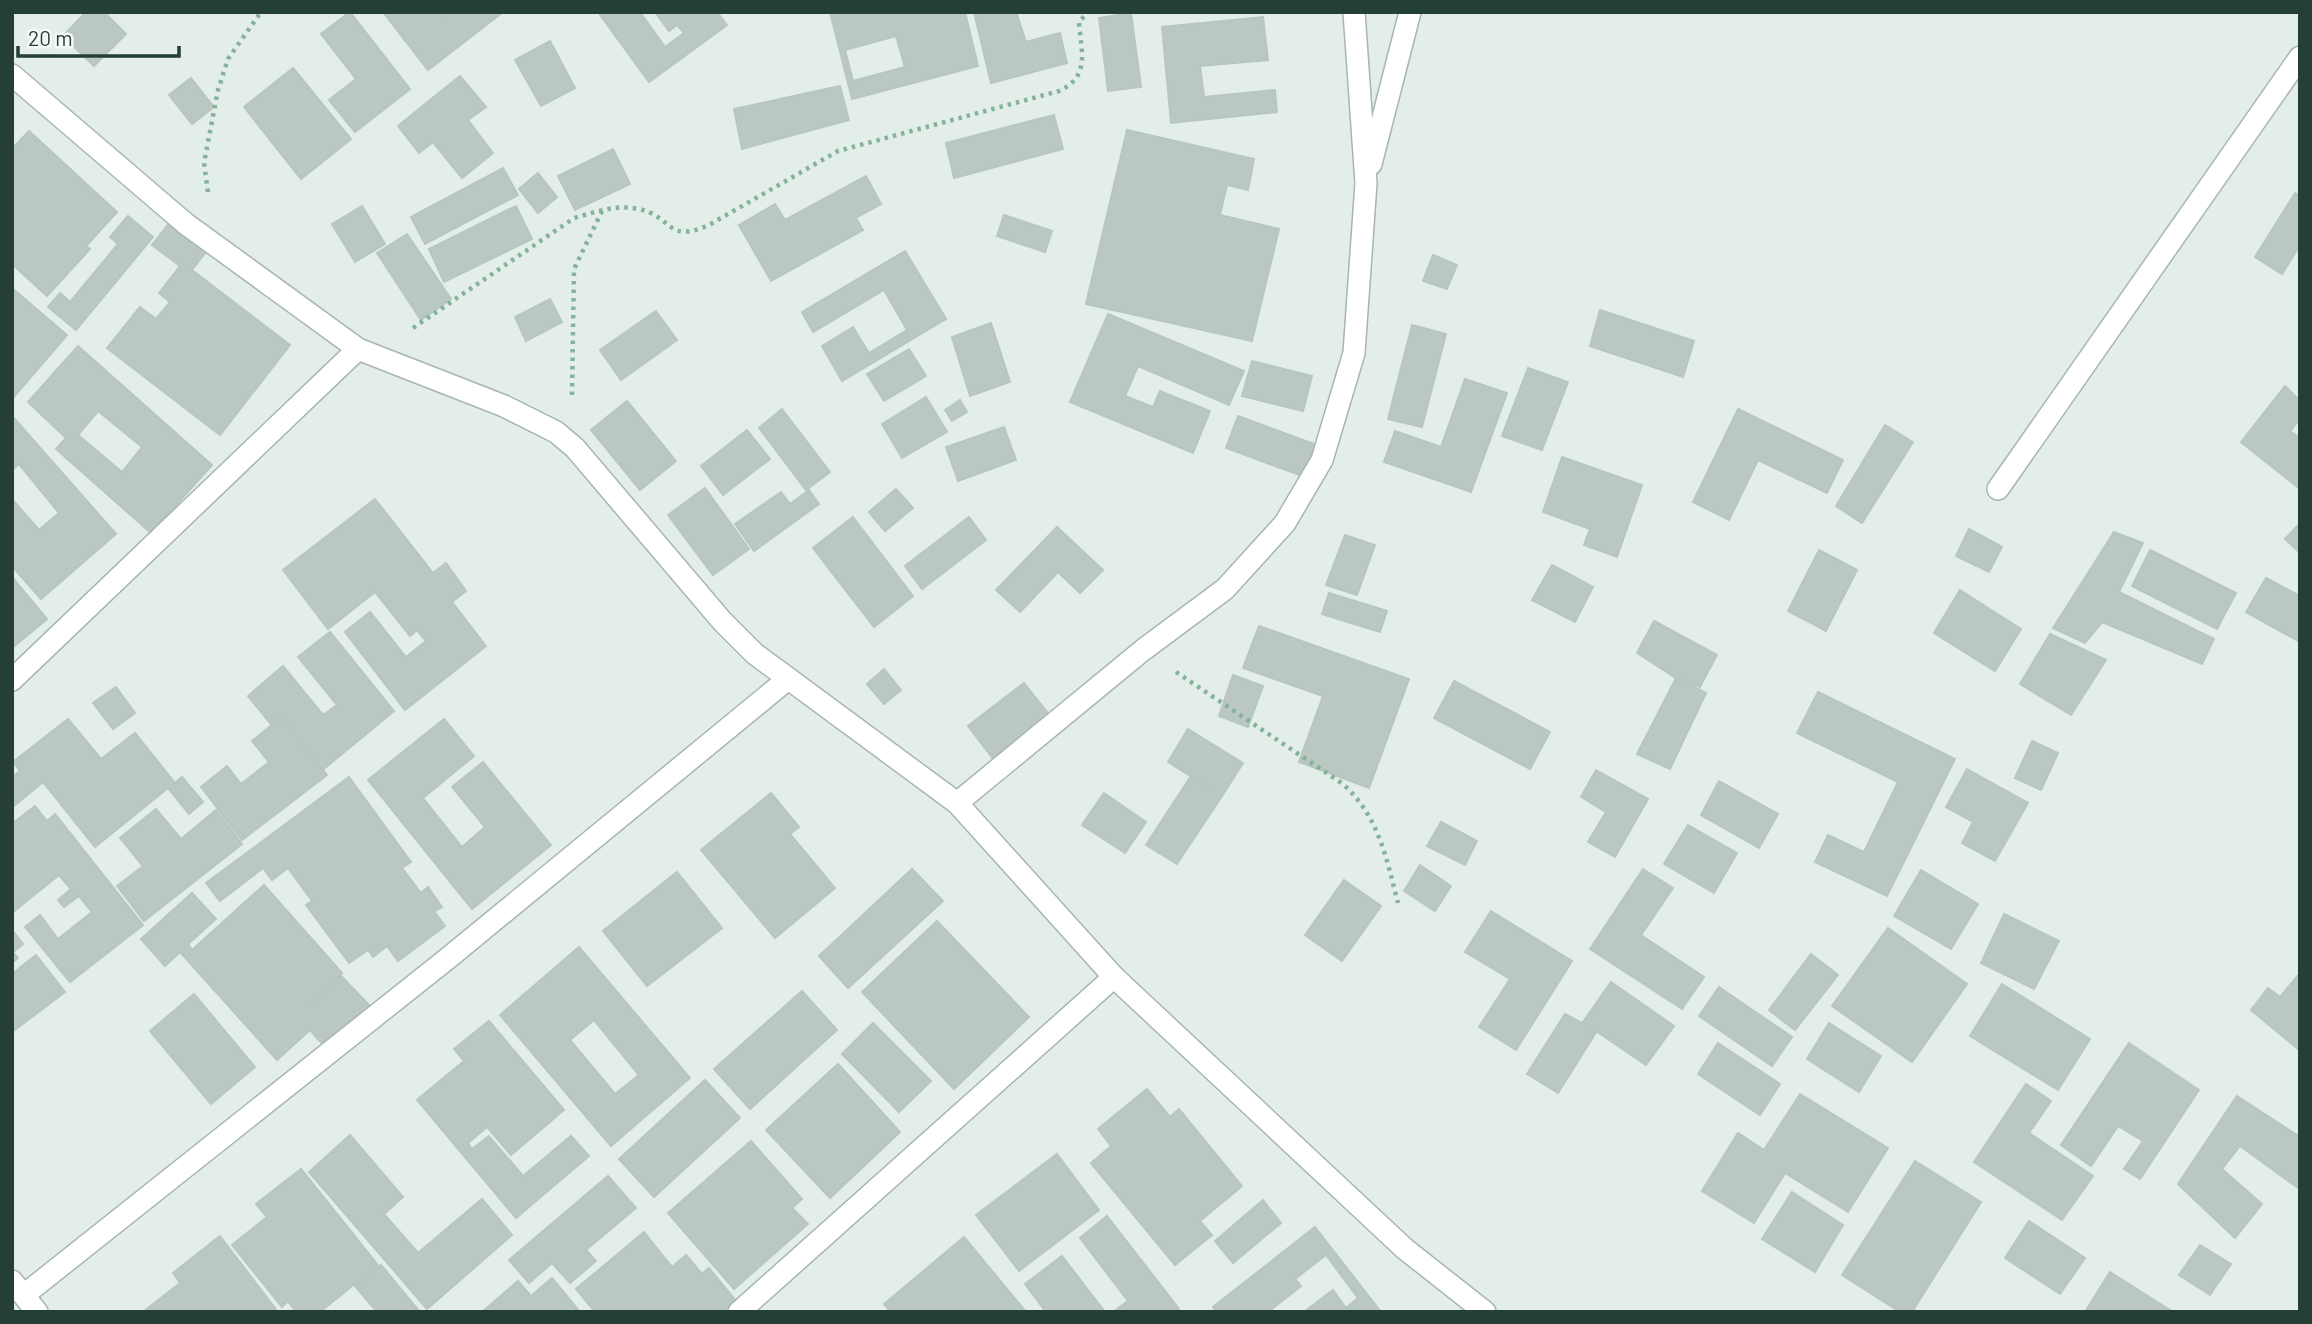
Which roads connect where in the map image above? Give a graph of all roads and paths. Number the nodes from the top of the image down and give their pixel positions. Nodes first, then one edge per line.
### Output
1 (261, 12) edge
2 (1088, 12) edge
3 (1354, 12) edge
4 (1410, 12) edge
5 (2300, 57) edge
6 (12, 75) edge
7 (1366, 183) junction
8 (603, 209) junction
9 (227, 253) junction
10 (366, 352) junction
11 (575, 448) junction
12 (1998, 489) dead end
13 (1143, 650) junction
14 (788, 679) junction
15 (12, 680) edge
16 (957, 803) junction
17 (1398, 903) dead end
18 (1114, 977) junction
19 (24, 1296) edge
20 (739, 1312) edge
21 (1485, 1312) edge

1 - 9 path
2 - 8 path
3 - 7 street
4 - 7 street
5 - 12 street
6 - 9 street
7 - 13 street
8 - 10 path
8 - 11 path
9 - 10 street
10 - 11 street
10 - 15 street
11 - 14 street
13 - 16 street
13 - 17 path
14 - 16 street
14 - 19 street
16 - 18 street
18 - 20 street
18 - 21 street

